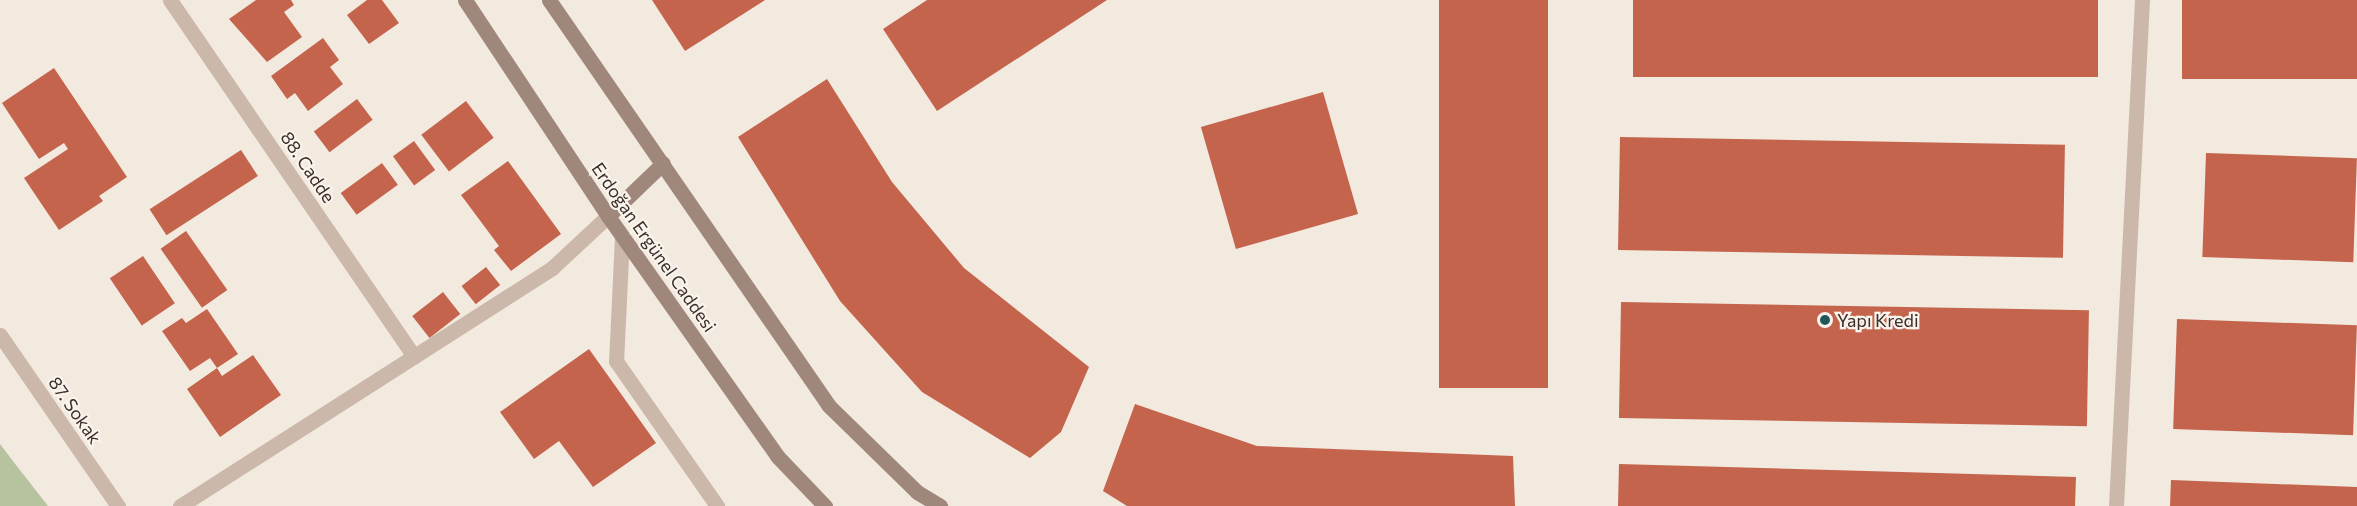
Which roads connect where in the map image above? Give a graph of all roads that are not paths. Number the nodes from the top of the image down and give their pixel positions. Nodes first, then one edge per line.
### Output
1 (170, 0) edge
2 (465, 0) edge
3 (549, 0) edge
4 (2142, 0) edge
5 (663, 163) junction
6 (608, 216) junction
7 (622, 236) junction
8 (0, 336) edge
9 (414, 356) junction
10 (118, 506) edge
11 (180, 506) edge
12 (717, 506) edge
13 (825, 506) edge
14 (940, 506) edge
15 (2116, 506) edge

1 - 9 street, 88. Cadde
2 - 6 main road, Erdoğan Ergünel Caddesi
3 - 5 main road
4 - 15 street
5 - 6 main road
5 - 14 main road
6 - 7 main road, Erdoğan Ergünel Caddesi
6 - 9 street
7 - 12 street
7 - 13 main road, Erdoğan Ergünel Caddesi
8 - 10 street, 87. Sokak
9 - 11 street

